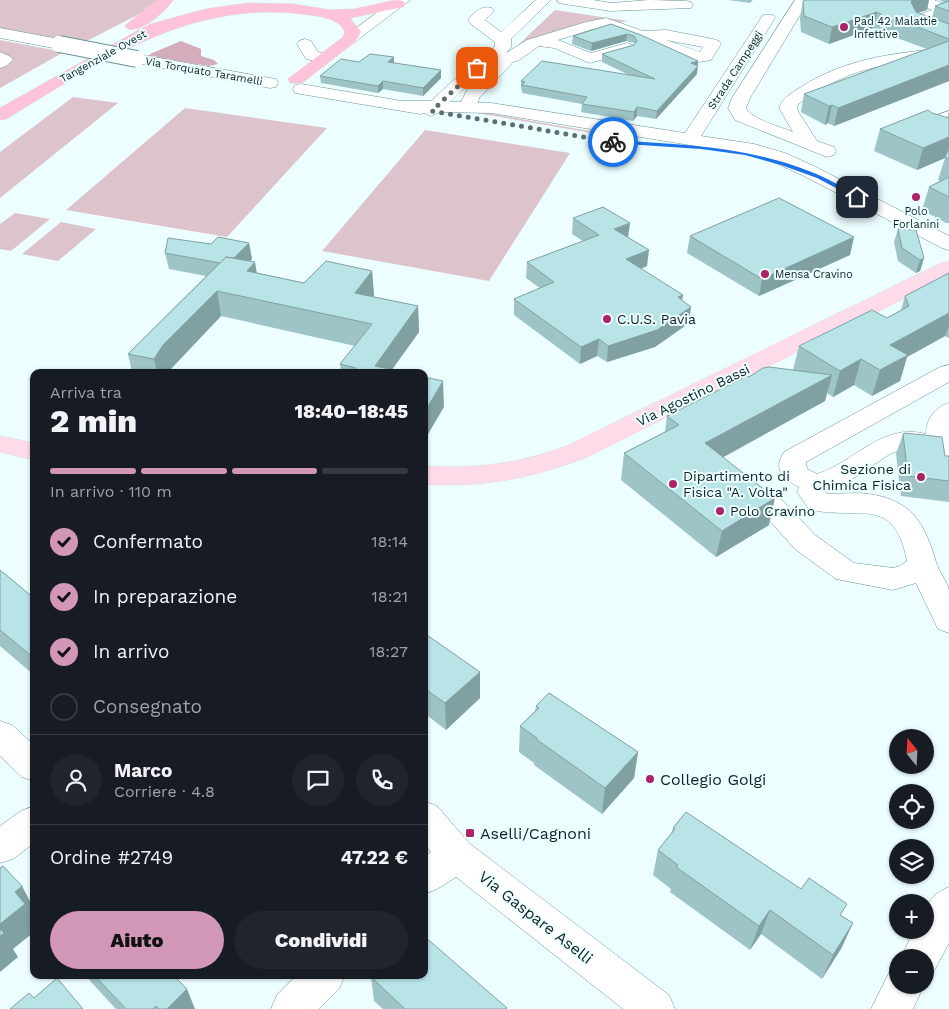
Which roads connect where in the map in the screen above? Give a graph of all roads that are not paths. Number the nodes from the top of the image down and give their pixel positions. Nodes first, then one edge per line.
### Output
1 (166, 0) edge
2 (208, 0) edge
3 (283, 0) edge
4 (564, 0) edge
5 (802, 0) edge
6 (922, 0) edge
7 (400, 1) edge
8 (544, 1) edge
9 (183, 3) dead end
10 (686, 6) dead end
11 (302, 8) junction
12 (775, 8) dead end
13 (487, 11) dead end
14 (328, 15) junction
15 (654, 20) dead end
16 (137, 30) junction
17 (0, 33) edge
18 (642, 36) edge
19 (949, 36) edge
20 (350, 39) junction
21 (502, 40) junction
22 (542, 41) junction
23 (305, 44) dead end
24 (626, 48) edge
25 (926, 55) edge
26 (0, 57) edge
27 (501, 57) junction
28 (324, 58) junction
29 (0, 63) edge
30 (287, 87) junction
31 (0, 98) edge
32 (469, 107) junction
33 (434, 109) junction
34 (949, 116) edge
35 (0, 117) edge
36 (754, 122) junction
37 (949, 136) edge
38 (651, 139) junction
39 (690, 139) junction
40 (743, 139) dead end
41 (811, 145) junction
42 (827, 151) dead end
43 (819, 177) junction
44 (949, 244) edge
45 (949, 268) edge
46 (938, 378) edge
47 (949, 398) edge
48 (949, 411) edge
49 (0, 438) edge
50 (30, 441) edge
51 (0, 444) edge
52 (944, 447) edge
53 (30, 451) edge
54 (428, 475) edge
55 (814, 484) junction
56 (768, 502) edge
57 (922, 564) junction
58 (949, 621) edge
59 (0, 735) edge
60 (30, 763) edge
61 (428, 822) edge
62 (30, 825) edge
63 (0, 847) edge
64 (457, 856) junction
65 (428, 874) edge
66 (949, 905) edge
67 (925, 949) edge
68 (321, 979) edge
69 (899, 994) edge
70 (291, 1009) edge
71 (655, 1009) edge
72 (891, 1009) edge

1 - 16 highway
2 - 16 highway, Tangenziale Ovest
3 - 11 highway
4 - 10 street
5 - 36 street
6 - 19 street
7 - 14 highway
7 - 20 street
8 - 15 street
8 - 21 street
9 - 16 highway, Tangenziale Ovest
11 - 14 highway
11 - 16 highway
12 - 39 street, Strada Campeggi
13 - 21 street
14 - 20 highway
16 - 31 highway, Tangenziale Ovest
16 - 35 highway, Tangenziale Ovest
17 - 30 street, Via Torquato Taramelli, bridge
18 - 22 street
20 - 28 highway
21 - 27 street
22 - 24 street
22 - 27 street
23 - 28 street
25 - 41 street
26 - 29 street
27 - 32 street
27 - 33 street
28 - 30 highway
30 - 33 street, Via Torquato Taramelli
32 - 33 street
32 - 38 street
33 - 38 street
34 - 37 street
36 - 40 street
36 - 41 street
38 - 39 street
38 - 43 street
39 - 43 street
41 - 42 street
43 - 44 street
45 - 54 main road, Via Agostino Bassi
46 - 47 street
46 - 55 street
48 - 52 street
49 - 50 main road
51 - 53 main road
52 - 55 street
55 - 57 street
56 - 57 street
57 - 58 street
59 - 60 street
61 - 64 street, Via Gaspare Aselli
62 - 63 street
64 - 65 street
64 - 71 street, Via Gaspare Aselli
66 - 67 street
68 - 70 street
69 - 72 street

